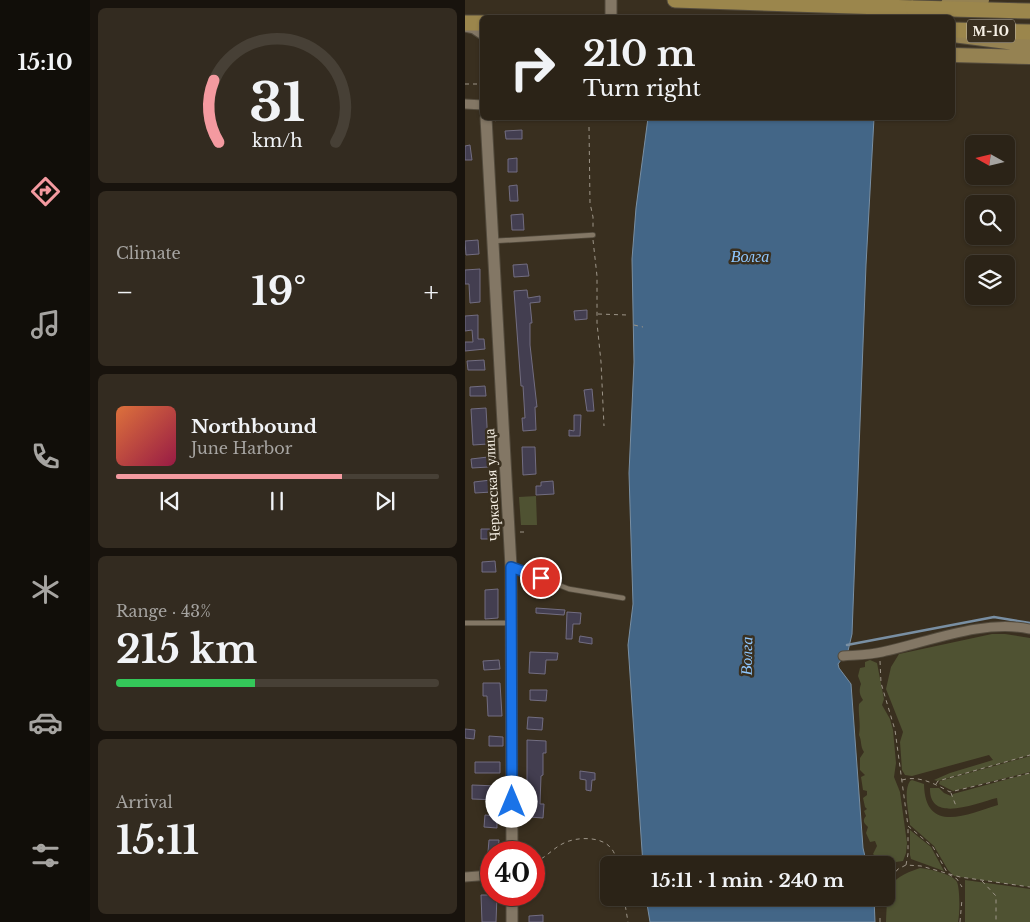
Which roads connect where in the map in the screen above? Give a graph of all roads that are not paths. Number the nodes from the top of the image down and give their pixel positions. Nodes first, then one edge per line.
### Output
1 (611, 0) edge
2 (675, 0) edge
3 (982, 0) edge
4 (919, 8) edge
5 (1030, 10) edge
6 (611, 15) edge
7 (480, 23) edge
8 (465, 24) edge
9 (955, 30) edge
10 (480, 32) edge
11 (1030, 32) edge
12 (955, 35) edge
13 (1030, 45) edge
14 (955, 56) edge
15 (1030, 57) edge
16 (465, 104) edge
17 (480, 105) edge
18 (486, 120) edge
19 (593, 235) road end
20 (494, 241) junction
21 (511, 567) junction
22 (623, 598) dead end
23 (465, 623) edge
24 (511, 623) junction
25 (1030, 629) edge
26 (843, 656) dead end
27 (512, 841) edge
28 (480, 876) edge
29 (465, 877) edge
30 (512, 906) edge
31 (512, 922) edge

1 - 6 street
2 - 4 highway, М-10
3 - 4 main road, bridge
4 - 5 highway, М-10, bridge
7 - 8 highway
8 - 10 street
9 - 11 highway, М-10
12 - 13 main road
14 - 15 main road
16 - 17 street
18 - 20 street, Черкасская улица
19 - 20 lane
20 - 21 street, Черкасская улица
21 - 22 lane
21 - 24 street, Черкасская улица
23 - 24 lane
24 - 27 street, Черкасская улица
25 - 26 street
28 - 29 street
30 - 31 street

